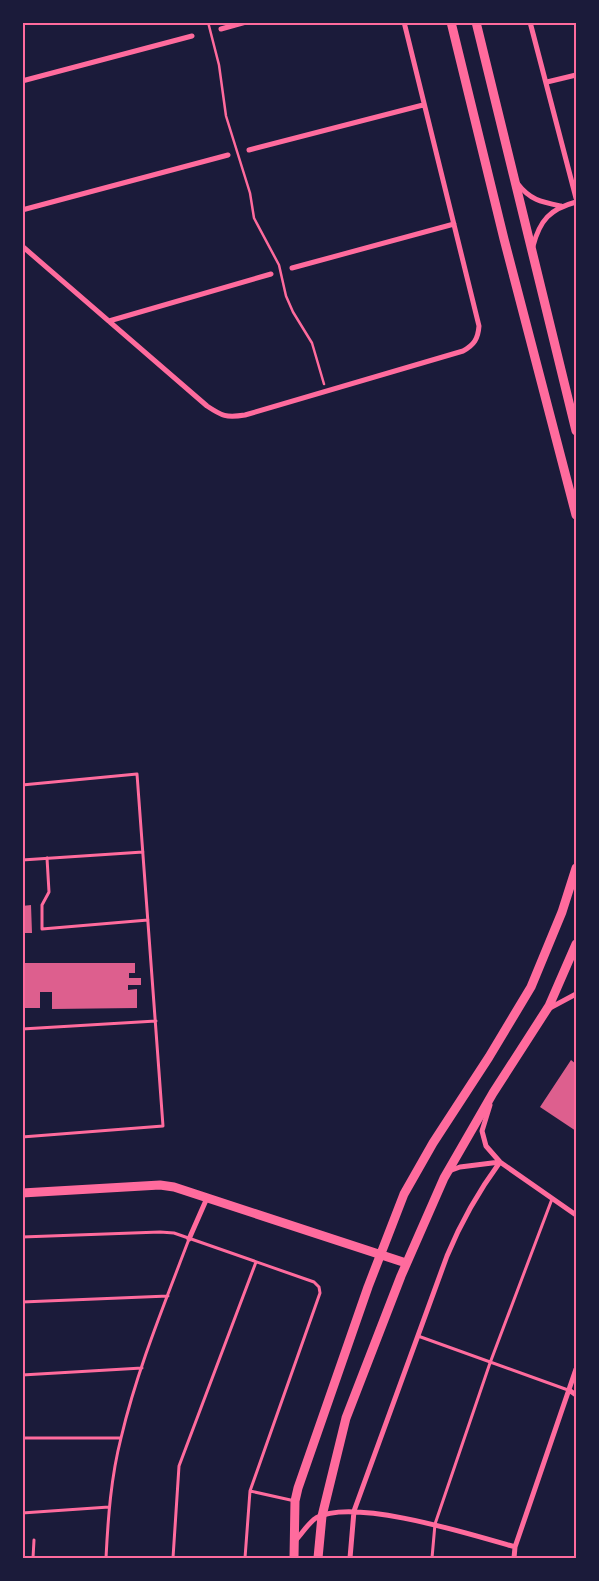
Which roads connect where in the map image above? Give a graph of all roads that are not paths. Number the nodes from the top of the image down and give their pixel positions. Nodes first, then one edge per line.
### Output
1 (246, 22) edge
2 (404, 22) edge
3 (451, 22) edge
4 (476, 22) edge
5 (530, 22) edge
6 (221, 29) dead end
7 (192, 36) dead end
8 (576, 75) edge
9 (22, 82) edge
10 (547, 82) junction
11 (423, 105) junction
12 (249, 150) dead end
13 (228, 155) dead end
14 (514, 178) junction
15 (576, 200) edge
16 (561, 206) junction
17 (22, 210) edge
18 (454, 224) junction
19 (22, 246) edge
20 (532, 252) junction
21 (292, 268) dead end
22 (271, 274) dead end
23 (109, 322) junction
24 (576, 431) edge
25 (576, 515) edge
26 (22, 785) edge
27 (143, 852) junction
28 (47, 858) junction
29 (22, 860) edge
30 (576, 868) edge
31 (148, 920) junction
32 (576, 944) edge
33 (576, 994) edge
34 (546, 1010) junction
35 (156, 1021) junction
36 (22, 1029) edge
37 (493, 1094) junction
38 (22, 1137) edge
39 (500, 1162) junction
40 (448, 1172) junction
41 (22, 1192) edge
42 (208, 1198) junction
43 (552, 1198) junction
44 (576, 1215) edge
45 (22, 1237) edge
46 (189, 1239) junction
47 (381, 1255) junction
48 (256, 1262) junction
49 (406, 1263) junction
50 (168, 1296) junction
51 (22, 1302) edge
52 (418, 1336) junction
53 (490, 1362) junction
54 (142, 1368) junction
55 (576, 1369) edge
56 (22, 1375) edge
57 (569, 1390) junction
58 (576, 1395) edge
59 (22, 1438) edge
60 (121, 1438) junction
61 (250, 1491) junction
62 (296, 1501) junction
63 (109, 1508) junction
64 (354, 1511) junction
65 (22, 1514) edge
66 (322, 1516) junction
67 (435, 1524) junction
68 (34, 1540) dead end
69 (295, 1541) junction
70 (515, 1547) junction
71 (33, 1558) edge
72 (106, 1558) edge
73 (173, 1558) edge
74 (245, 1558) edge
75 (294, 1558) edge
76 (318, 1558) edge
77 (350, 1558) edge
78 (432, 1558) edge
79 (514, 1558) edge

1 - 6 street
2 - 11 street
3 - 25 street
4 - 14 street
5 - 10 street
7 - 9 street
8 - 10 street
10 - 15 street
11 - 12 street
11 - 18 street
13 - 17 street
14 - 16 street
14 - 20 street
15 - 16 street
16 - 20 street
18 - 21 street
18 - 23 street
19 - 23 street
20 - 24 street
22 - 23 street
26 - 27 lane
27 - 28 lane
27 - 31 lane
28 - 29 lane
28 - 31 lane
30 - 47 street
31 - 35 lane
32 - 34 street
33 - 34 street
34 - 37 street
35 - 36 lane
35 - 38 lane
37 - 39 street
37 - 40 street
39 - 40 street
39 - 43 street
39 - 52 street
40 - 49 street
41 - 42 street
42 - 46 street
42 - 47 street
43 - 44 street
43 - 53 lane
45 - 46 lane
46 - 48 lane
46 - 50 lane
47 - 49 street
47 - 62 street
48 - 61 lane
48 - 73 lane
49 - 66 street
50 - 51 lane
50 - 54 lane
52 - 53 lane
52 - 64 street
53 - 57 lane
53 - 67 lane
54 - 56 lane
54 - 60 lane
55 - 57 street
57 - 58 street
57 - 70 street
59 - 60 lane
60 - 63 lane
61 - 62 lane
61 - 74 lane
62 - 69 street
63 - 65 lane
63 - 72 lane
64 - 66 street
64 - 67 street
64 - 77 street
66 - 69 street
66 - 76 street
67 - 70 street
67 - 78 lane
68 - 71 lane
69 - 75 street
70 - 79 street

